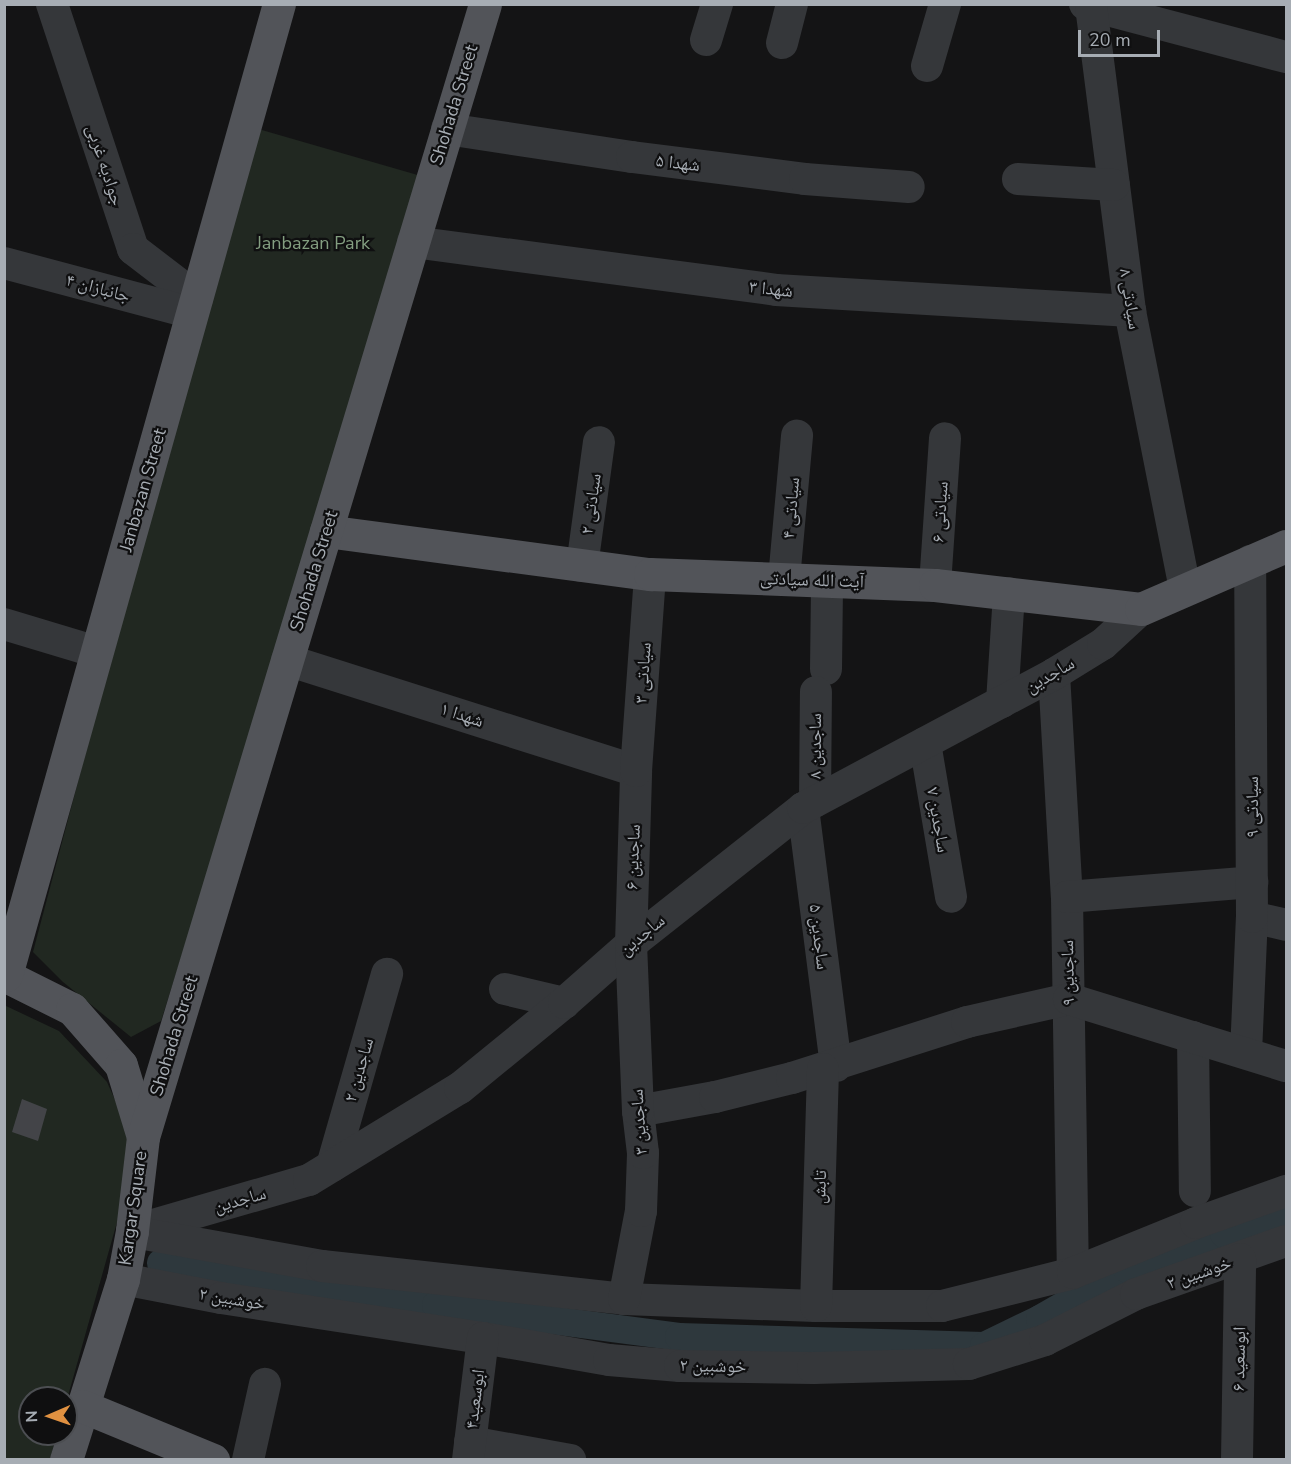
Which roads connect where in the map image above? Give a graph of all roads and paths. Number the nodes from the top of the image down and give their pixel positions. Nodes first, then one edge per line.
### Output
1 (52, 4) edge
2 (279, 4) edge
3 (485, 4) edge
4 (717, 4) edge
5 (792, 4) edge
6 (945, 4) edge
7 (1088, 5) edge
8 (1137, 11) edge
9 (706, 40) dead end
10 (782, 43) dead end
11 (1287, 57) edge
12 (927, 66) dead end
13 (447, 129) junction
14 (1018, 179) dead end
15 (1114, 185) junction
16 (909, 188) dead end
17 (413, 242) junction
18 (4, 263) edge
19 (194, 306) junction
20 (1130, 311) junction
21 (797, 436) dead end
22 (945, 438) dead end
23 (599, 442) dead end
24 (326, 531) junction
25 (1287, 546) edge
26 (1250, 561) junction
27 (582, 566) junction
28 (650, 574) junction
29 (784, 579) junction
30 (827, 581) junction
31 (935, 585) junction
32 (1185, 590) junction
33 (1009, 593) junction
34 (1141, 609) junction
35 (4, 624) edge
36 (97, 652) junction
37 (287, 660) junction
38 (1054, 674) junction
39 (1002, 702) junction
40 (925, 743) junction
41 (636, 771) junction
42 (809, 804) junction
43 (1252, 882) junction
44 (951, 897) dead end
45 (1067, 897) junction
46 (1252, 917) junction
47 (1287, 925) edge
48 (631, 944) junction
49 (387, 974) dead end
50 (5, 975) edge
51 (505, 989) dead end
52 (1069, 999) junction
53 (564, 1003) junction
54 (1193, 1037) junction
55 (1246, 1053) junction
56 (1287, 1066) edge
57 (829, 1067) junction
58 (638, 1111) junction
59 (143, 1137) junction
60 (332, 1166) junction
61 (1196, 1191) dead end
62 (1287, 1191) edge
63 (132, 1231) junction
64 (1287, 1241) edge
65 (1240, 1259) junction
66 (1073, 1273) junction
67 (123, 1279) junction
68 (624, 1299) junction
69 (816, 1306) junction
70 (483, 1338) junction
71 (266, 1384) dead end
72 (82, 1406) junction
73 (469, 1451) edge
74 (66, 1460) edge
75 (213, 1460) edge
76 (248, 1460) edge
77 (570, 1460) edge
78 (1237, 1460) edge

1 - 19 street, جوادیه غربی
2 - 19 main road, Janbazan Street
3 - 13 main road, Shohada Street
4 - 9 street
5 - 10 street
6 - 12 street
7 - 8 street
7 - 15 street, سیادتی ۸
8 - 11 street
13 - 16 street, شهدا ۵
13 - 17 main road, Shohada Street
14 - 15 street
15 - 20 street, سیادتی ۸
17 - 20 street, شهدا ۳
17 - 24 main road, Shohada Street
18 - 19 street, جانبازان ۴
19 - 36 main road, Janbazan Street
20 - 32 street, سیادتی ۸
21 - 29 street, سیادتی ۴
22 - 31 street, سیادتی ۶
23 - 27 street, سیادتی ۲
24 - 27 main road, آیت الله سیادتی
24 - 37 main road, Shohada Street
25 - 26 main road
26 - 32 main road
26 - 43 street, سیادتی ۹
27 - 28 main road, آیت الله سیادتی
28 - 29 main road, آیت الله سیادتی
28 - 41 street, سیادتی ۳
29 - 30 main road, آیت الله سیادتی
30 - 31 main road, آیت الله سیادتی
30 - 42 street, ساجدین ۸
31 - 33 main road, آیت الله سیادتی
32 - 34 main road
33 - 34 main road, آیت الله سیادتی
33 - 39 street
34 - 38 street, ساجدین
35 - 36 street
36 - 50 main road, Janbazan Street
37 - 41 street, شهدا ۱
37 - 59 main road, Shohada Street
38 - 39 street, ساجدین
38 - 45 street, ساجدین ۹
39 - 40 street, ساجدین
40 - 42 street, ساجدین
40 - 44 street, ساجدین ۷
41 - 48 street, ساجدین ۶
42 - 48 street, ساجدین
42 - 57 street, ساجدین ۵
43 - 45 street
43 - 46 street, سیادتی ۹
45 - 52 street, ساجدین ۹
46 - 47 street
46 - 55 street, سیادتی ۹
48 - 53 street, ساجدین
48 - 58 street, ساجدین ۳
49 - 60 street, ساجدین ۲
50 - 59 main road, Kargar Square
51 - 53 street
52 - 54 street
52 - 57 street
52 - 66 street, ساجدین ۹
53 - 60 street, ساجدین
54 - 55 street
54 - 61 street
55 - 56 street
57 - 58 street
57 - 69 street, تابش
58 - 68 street, ساجدین ۳
59 - 63 main road, Kargar Square
60 - 63 street, ساجدین
62 - 66 street
63 - 67 main road, Kargar Square
63 - 68 street
64 - 65 street, خوشبین ۲
65 - 70 street, خوشبین ۲
65 - 78 street, ابوسعید ۶
66 - 69 street
67 - 70 street, خوشبین ۲
67 - 72 main road, Kargar Square
68 - 69 street
70 - 73 street, ابوسعید۴
71 - 76 street
72 - 74 main road, Kargar Square
72 - 75 main road
73 - 77 street

